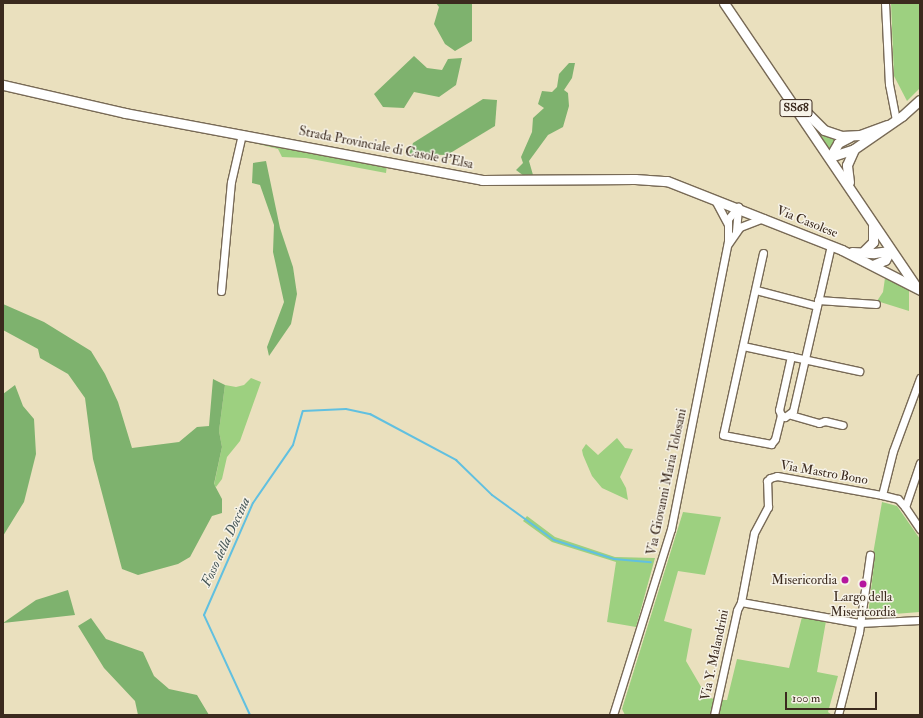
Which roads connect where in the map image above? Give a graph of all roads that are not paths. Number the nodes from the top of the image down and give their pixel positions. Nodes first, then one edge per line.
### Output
1 (724, 3) edge
2 (885, 3) edge
3 (762, 58) junction
4 (3, 85) edge
5 (920, 100) edge
6 (896, 120) junction
7 (887, 125) junction
8 (242, 134) junction
9 (850, 137) junction
10 (854, 149) junction
11 (830, 158) junction
12 (856, 197) junction
13 (713, 198) junction
14 (738, 207) junction
15 (763, 218) junction
16 (871, 219) junction
17 (728, 224) junction
18 (736, 231) junction
19 (831, 245) junction
20 (726, 249) junction
21 (842, 250) junction
22 (890, 251) junction
23 (763, 253) dead end
24 (862, 253) junction
25 (873, 265) junction
26 (756, 290) junction
27 (920, 290) edge
28 (221, 291) dead end
29 (818, 303) junction
30 (876, 304) dead end
31 (743, 346) junction
32 (791, 356) junction
33 (805, 359) junction
34 (859, 371) dead end
35 (920, 378) edge
36 (780, 415) junction
37 (791, 415) junction
38 (843, 425) dead end
39 (920, 463) edge
40 (882, 495) junction
41 (905, 507) junction
42 (920, 529) edge
43 (870, 555) dead end
44 (741, 602) junction
45 (920, 620) edge
46 (859, 623) junction
47 (613, 715) edge
48 (714, 715) edge
49 (838, 715) edge

1 - 3 main road, SS68
2 - 6 street
3 - 9 main road
3 - 11 main road, SS68
4 - 8 main road, Strada Provinciale di Casole d'Elsa
5 - 6 main road
6 - 7 main road
7 - 9 main road
7 - 10 main road
8 - 13 main road, Strada Provinciale di Casole d'Elsa
8 - 28 street
9 - 11 main road
10 - 11 main road
10 - 12 main road
11 - 12 main road, SS68
12 - 16 main road, SS68
13 - 14 main road, Strada Provinciale di Casole d'Elsa
13 - 17 street
14 - 15 main road, Strada Provinciale di Casole d'Elsa
14 - 17 street, Via Giovanni Maria Tolosani
14 - 18 street, Via Giovanni Maria Tolosani
15 - 18 street
15 - 19 main road, Via Casolese
16 - 22 main road, SS68
16 - 24 main road
17 - 20 street, Via Giovanni Maria Tolosani
18 - 20 street, Via Giovanni Maria Tolosani
19 - 21 main road, Via Casolese
19 - 29 street
20 - 47 street, Via Giovanni Maria Tolosani
21 - 24 main road, Via Casolese
21 - 25 main road, Via Casolese
22 - 24 main road, Via Casolese
22 - 25 main road
22 - 27 main road, SS68
23 - 26 street
25 - 27 main road, Via Casolese
26 - 29 street
26 - 31 street
29 - 30 street
29 - 33 street
31 - 32 street
31 - 36 street
32 - 33 street
32 - 36 street
33 - 34 street
33 - 37 street
35 - 40 street
36 - 37 street
37 - 38 street
39 - 41 street
40 - 41 street, Via Mastro Bono
40 - 44 street, Via Mastro Bono
41 - 42 street
43 - 46 street
44 - 46 street
44 - 48 street, Via Y. Malandrini
45 - 46 street
46 - 49 street

